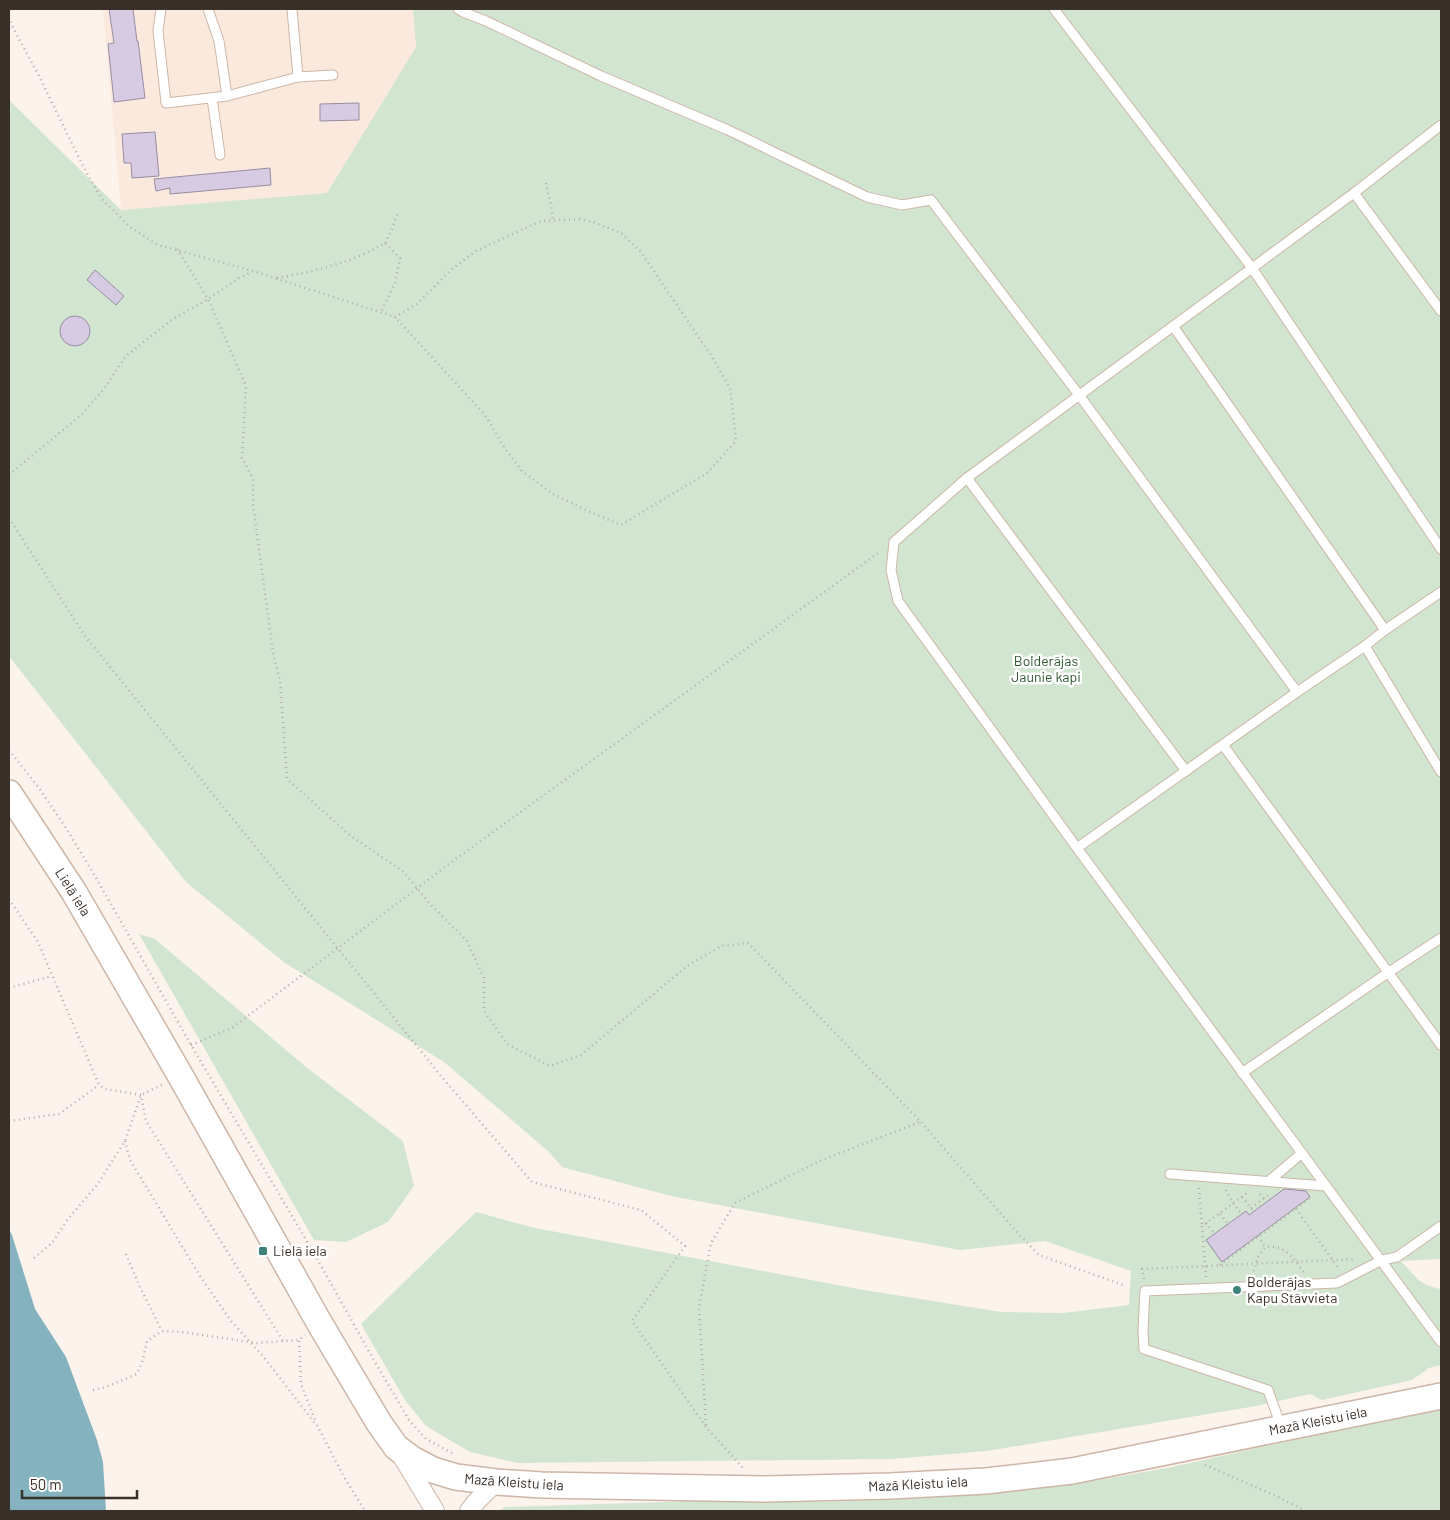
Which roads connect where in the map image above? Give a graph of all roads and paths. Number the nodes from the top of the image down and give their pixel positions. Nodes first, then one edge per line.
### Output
1 (161, 9) edge
2 (208, 9) edge
3 (292, 9) edge
4 (458, 9) edge
5 (1054, 9) edge
6 (9, 17) edge
7 (333, 75) dead end
8 (298, 77) junction
9 (227, 96) junction
10 (212, 98) junction
11 (1439, 130) edge
12 (220, 155) dead end
13 (546, 183) dead end
14 (1354, 193) junction
15 (398, 212) dead end
16 (553, 220) junction
17 (385, 242) junction
18 (176, 249) junction
19 (1252, 268) junction
20 (253, 271) junction
21 (276, 279) junction
22 (208, 299) junction
23 (1441, 310) edge
24 (381, 312) junction
25 (395, 317) junction
26 (1173, 326) junction
27 (1079, 395) junction
28 (9, 475) edge
29 (967, 478) junction
30 (9, 518) edge
31 (894, 542) junction
32 (1441, 549) edge
33 (1441, 592) edge
34 (1385, 630) junction
35 (1365, 646) junction
36 (1297, 692) junction
37 (1223, 745) junction
38 (9, 750) edge
39 (1186, 771) junction
40 (1441, 772) edge
41 (9, 793) edge
42 (1076, 848) junction
43 (417, 888) junction
44 (9, 899) edge
45 (1441, 938) edge
46 (338, 948) junction
47 (1389, 972) junction
48 (52, 976) junction
49 (9, 988) edge
50 (191, 1045) junction
51 (1441, 1045) edge
52 (1242, 1073) junction
53 (180, 1075) junction
54 (98, 1084) junction
55 (142, 1095) junction
56 (9, 1121) edge
57 (920, 1122) junction
58 (124, 1141) junction
59 (1302, 1153) junction
60 (1170, 1174) dead end
61 (1198, 1176) junction
62 (1219, 1177) junction
63 (1266, 1181) junction
64 (1326, 1186) junction
65 (1275, 1190) dead end
66 (1242, 1196) junction
67 (1233, 1203) junction
68 (1250, 1208) junction
69 (1296, 1208) junction
70 (1254, 1212) dead end
71 (1220, 1213) junction
72 (1242, 1214) dead end
73 (1206, 1223) junction
74 (1228, 1224) dead end
75 (1202, 1226) junction
76 (1441, 1226) edge
77 (1215, 1234) dead end
78 (1258, 1236) junction
79 (1366, 1241) junction
80 (1265, 1247) junction
81 (126, 1254) dead end
82 (34, 1258) dead end
83 (1382, 1260) junction
84 (1333, 1261) junction
85 (1297, 1262) junction
86 (1255, 1264) junction
87 (1206, 1266) junction
88 (1219, 1266) junction
89 (328, 1277) junction
90 (1346, 1278) junction
91 (320, 1281) dead end
92 (1310, 1284) junction
93 (1126, 1286) dead end
94 (1249, 1287) junction
95 (1207, 1289) junction
96 (1145, 1291) junction
97 (320, 1324) junction
98 (162, 1331) junction
99 (299, 1340) junction
100 (283, 1341) junction
101 (250, 1342) junction
102 (1441, 1342) edge
103 (93, 1390) dead end
104 (1441, 1396) edge
105 (316, 1425) junction
106 (706, 1427) junction
107 (1279, 1429) junction
108 (396, 1446) junction
109 (1175, 1451) junction
110 (457, 1455) dead end
111 (738, 1472) dead end
112 (496, 1482) junction
113 (365, 1511) edge
114 (435, 1511) edge
115 (469, 1511) edge
116 (1306, 1511) edge

1 - 10 lane
2 - 9 lane
3 - 8 lane
4 - 27 lane
5 - 19 lane
6 - 18 path
7 - 8 lane
8 - 9 lane
9 - 10 lane
10 - 12 lane
11 - 14 lane
13 - 16 path
14 - 19 lane
14 - 23 lane
15 - 17 path
16 - 25 path
16 - 25 path
17 - 21 path
17 - 24 path
18 - 20 path
18 - 22 path
19 - 26 lane
19 - 32 lane
20 - 21 path
20 - 22 path
21 - 24 path
22 - 28 path
22 - 43 path
24 - 25 path
26 - 27 lane
26 - 34 lane
27 - 29 lane
27 - 36 lane
29 - 31 lane
29 - 39 lane
30 - 46 path
31 - 42 lane
31 - 43 path
33 - 34 lane
34 - 35 lane
35 - 36 lane
35 - 40 lane
36 - 37 lane
37 - 39 lane
37 - 47 lane
38 - 50 path
39 - 42 lane
41 - 53 main road, Lielā iela
42 - 52 lane
43 - 46 path
43 - 57 path
44 - 48 path
45 - 47 lane
46 - 50 path
46 - 106 path
47 - 51 lane
47 - 52 lane
48 - 49 path
48 - 54 path
50 - 89 path
52 - 59 lane
53 - 55 path
53 - 97 main road, Lielā iela
54 - 55 path
54 - 56 path
55 - 58 path
55 - 100 path
57 - 93 path
57 - 106 path
58 - 82 path
58 - 101 path
59 - 63 lane
59 - 64 lane
60 - 61 lane
61 - 62 lane
61 - 75 path
62 - 63 lane
62 - 67 path
63 - 64 lane
63 - 66 path
64 - 69 path
64 - 79 lane
65 - 68 path
66 - 67 path
66 - 68 path
67 - 71 path
67 - 72 path
68 - 70 path
69 - 78 path
69 - 84 path
71 - 73 path
71 - 74 path
73 - 75 path
73 - 77 path
75 - 87 path
76 - 83 lane
78 - 80 path
78 - 88 path
79 - 83 lane
79 - 84 path
80 - 85 path
80 - 86 path
81 - 98 path
83 - 90 lane
83 - 102 lane
84 - 85 path
84 - 90 path
85 - 86 path
85 - 92 path
86 - 88 path
86 - 94 path
87 - 88 path
87 - 95 path
87 - 96 path
89 - 91 path
89 - 110 path
90 - 92 lane
92 - 94 lane
94 - 95 lane
95 - 96 lane
96 - 107 lane
97 - 99 path
97 - 108 main road, Lielā iela
98 - 101 path
98 - 103 path
99 - 100 path
99 - 105 path
100 - 101 path
101 - 105 path
104 - 107 main road, Mazā Kleistu iela
105 - 113 path
106 - 111 path
107 - 109 main road, Mazā Kleistu iela
108 - 112 main road, Mazā Kleistu iela
108 - 114 street, Lielā iela
109 - 112 main road, Mazā Kleistu iela
109 - 116 path
112 - 115 street

